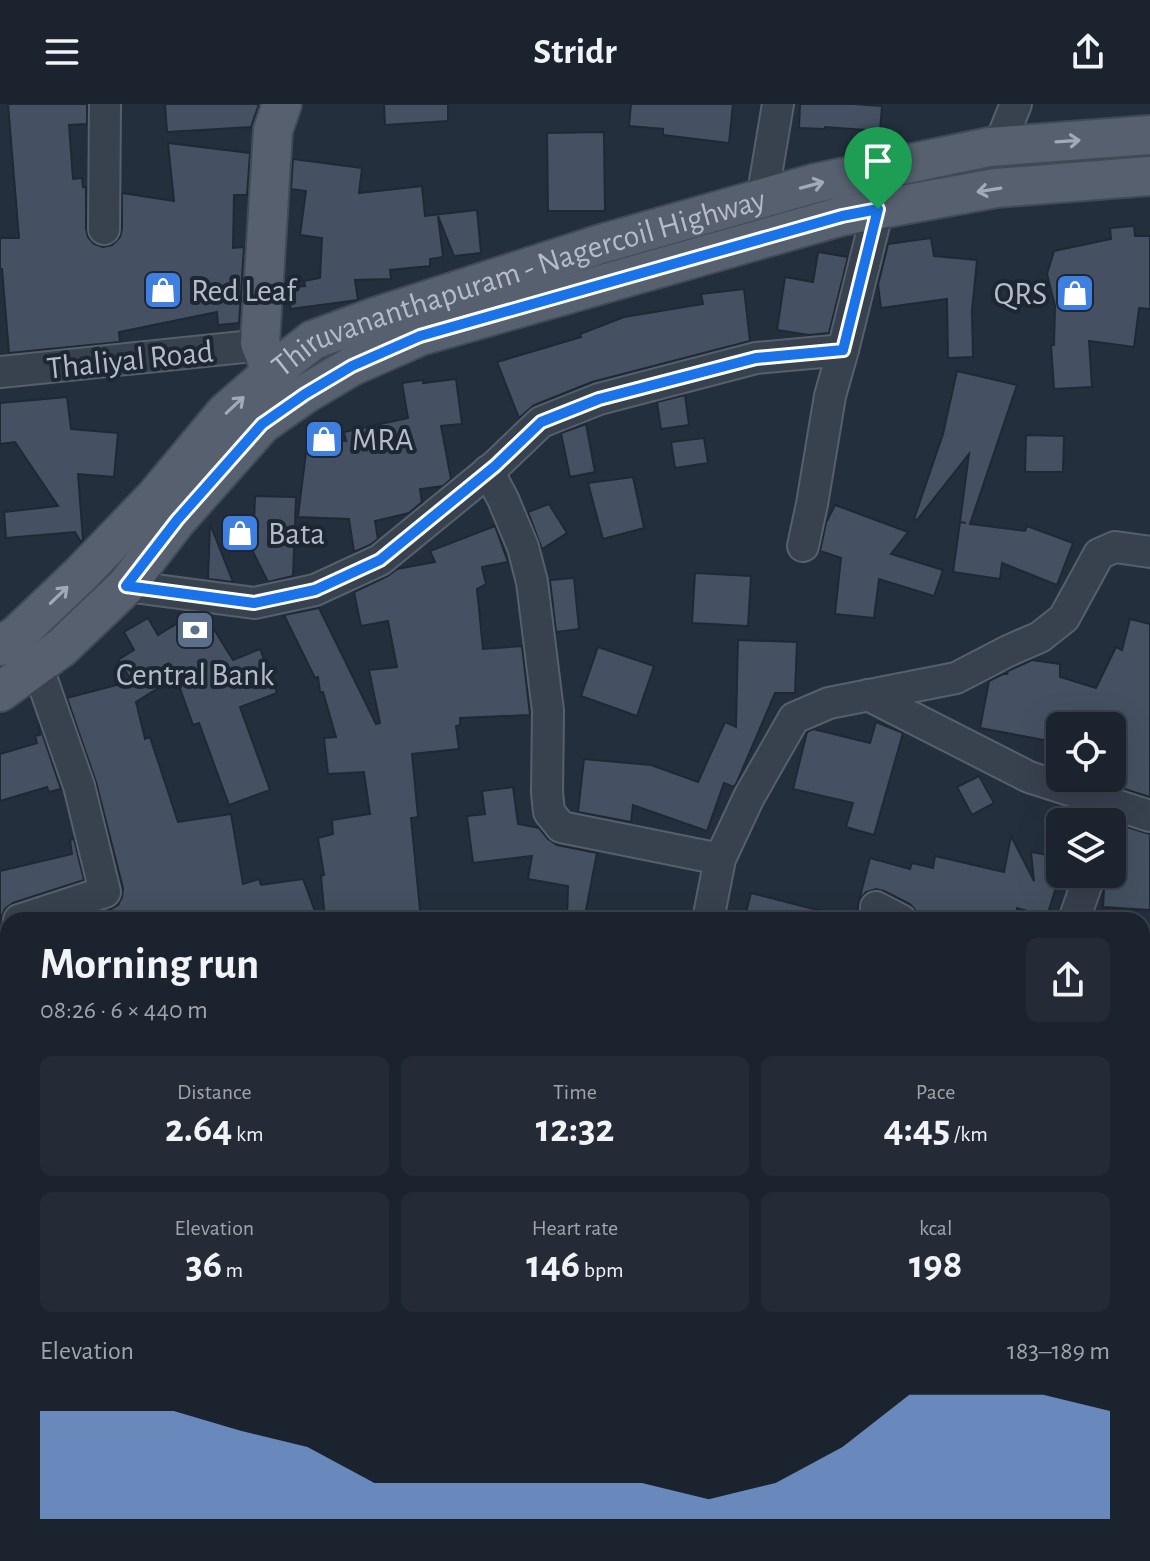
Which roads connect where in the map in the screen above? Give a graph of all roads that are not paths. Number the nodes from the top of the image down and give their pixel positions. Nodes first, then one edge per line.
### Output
1 (105, 104) edge
2 (282, 104) edge
3 (778, 104) edge
4 (1016, 104) edge
5 (1150, 135) edge
6 (999, 146) junction
7 (1150, 176) edge
8 (762, 199) junction
9 (878, 209) junction
10 (104, 229) dead end
11 (843, 350) junction
12 (265, 358) junction
13 (0, 372) edge
14 (286, 407) junction
15 (488, 471) junction
16 (803, 546) dead end
17 (1150, 552) edge
18 (126, 586) junction
19 (0, 646) edge
20 (50, 659) junction
21 (0, 692) edge
22 (868, 695) junction
23 (0, 715) edge
24 (1100, 808) edge
25 (1126, 814) edge
26 (1150, 816) edge
27 (720, 859) junction
28 (1085, 888) edge
29 (44, 912) edge
30 (710, 912) edge
31 (1077, 912) edge

1 - 10 street
2 - 12 main road
3 - 8 street
4 - 6 street
6 -> 5 main road, Thiruvananthapuram - Nagercoil Highway
8 -> 6 main road, Thiruvananthapuram - Nagercoil Highway
7 -> 9 main road, Thiruvananthapuram - Nagercoil Highway
8 - 12 main road, Thiruvananthapuram - Nagercoil Highway
9 - 11 street
9 - 14 main road, Thiruvananthapuram - Nagercoil Highway
11 - 15 street
11 - 16 street
12 - 13 street, Thaliyal Road
12 - 14 main road
19 -> 12 main road, Thiruvananthapuram - Nagercoil Highway
14 - 18 main road, Thiruvananthapuram - Nagercoil Highway
15 - 18 street
15 - 27 street
17 - 22 street
18 - 20 main road, Thiruvananthapuram - Nagercoil Highway
20 - 21 main road, Thiruvananthapuram - Nagercoil Highway
20 - 23 main road
20 - 29 street
22 - 24 street
22 - 27 street
25 - 26 street
27 - 30 street
28 - 31 street

